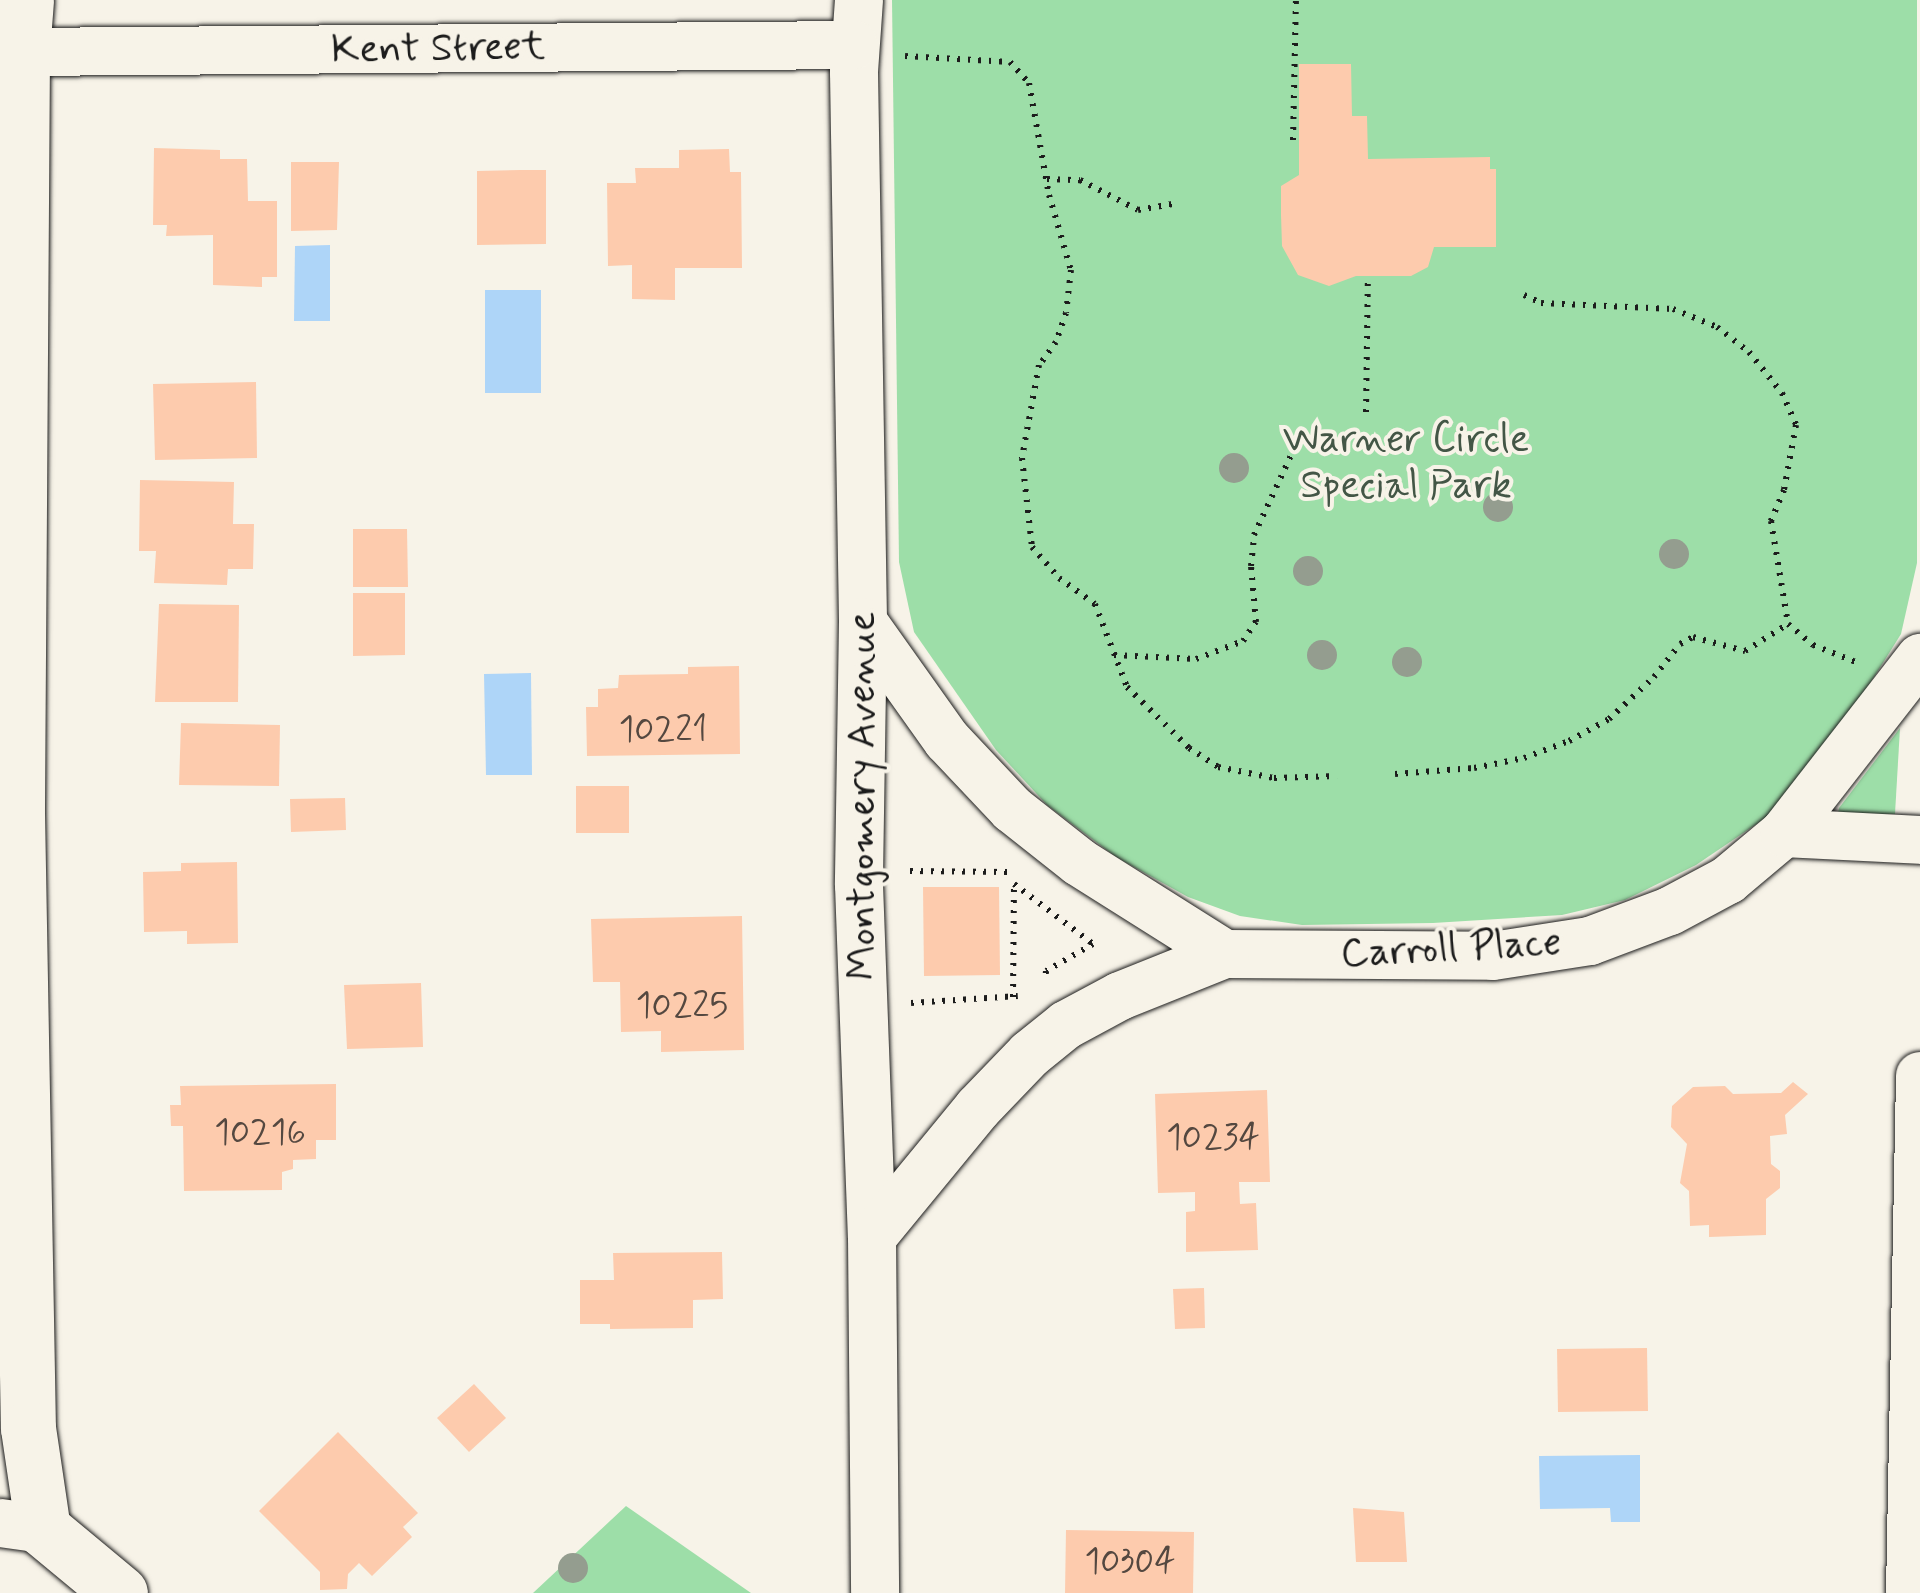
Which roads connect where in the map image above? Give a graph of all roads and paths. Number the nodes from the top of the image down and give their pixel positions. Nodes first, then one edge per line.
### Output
1 (1296, 0) edge
2 (856, 23) edge
3 (24, 26) edge
4 (906, 56) dead end
5 (1293, 140) dead end
6 (1047, 179) junction
7 (1172, 204) dead end
8 (1368, 276) dead end
9 (1524, 295) dead end
10 (1366, 412) dead end
11 (1298, 440) dead end
12 (864, 622) junction
13 (1788, 624) junction
14 (1114, 655) junction
15 (1916, 663) edge
16 (1395, 774) dead end
17 (1337, 776) dead end
18 (1784, 833) junction
19 (1920, 840) edge
20 (858, 870) junction
21 (1014, 884) junction
22 (1225, 954) junction
23 (1044, 991) dead end
24 (1028, 994) dead end
25 (1013, 996) junction
26 (904, 1004) dead end
27 (1920, 1076) edge
28 (872, 1237) junction
29 (22, 1526) edge
30 (120, 1593) edge
31 (875, 1593) edge
32 (1910, 1593) edge

1 - 5 path
2 - 3 street, Kent Street
2 - 12 street, Montgomery Avenue
3 - 29 street
4 - 6 path
6 - 7 path
6 - 14 path
8 - 10 path
9 - 13 path
11 - 14 path
12 - 20 street, Montgomery Avenue
12 - 22 street
13 - 15 path
13 - 16 path
14 - 17 path
15 - 18 street, Carroll Place
18 - 19 street
18 - 22 street, Carroll Place
20 - 21 path
20 - 28 street, Montgomery Avenue
21 - 23 path
21 - 25 path
22 - 28 street, Carroll Place
24 - 25 path
25 - 26 path
27 - 32 street
28 - 31 street, Montgomery Avenue
29 - 30 street

